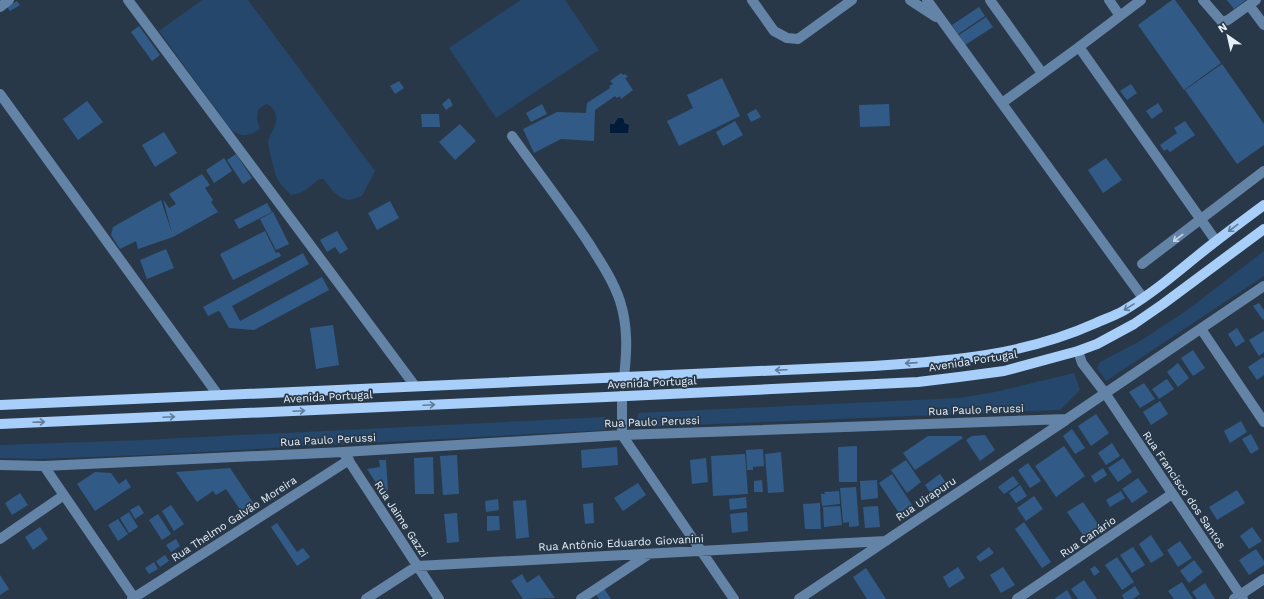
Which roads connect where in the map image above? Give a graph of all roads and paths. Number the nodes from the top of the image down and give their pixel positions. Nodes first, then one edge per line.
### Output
1 (9, 0) edge
2 (128, 0) edge
3 (752, 0) edge
4 (852, 0) edge
5 (910, 0) edge
6 (926, 0) edge
7 (990, 0) edge
8 (1109, 0) edge
9 (1141, 0) edge
10 (1203, 0) edge
11 (1253, 2) edge
12 (0, 7) edge
13 (1120, 16) junction
14 (941, 20) junction
15 (1264, 25) edge
16 (1079, 47) junction
17 (1042, 73) junction
18 (0, 94) edge
19 (1002, 103) junction
20 (512, 136) dead end
21 (1264, 171) edge
22 (1264, 205) edge
23 (1201, 221) junction
24 (1264, 229) edge
25 (1216, 241) junction
26 (1142, 264) dead end
27 (1264, 286) edge
28 (1143, 298) junction
29 (1201, 329) junction
30 (1078, 352) junction
31 (873, 366) junction
32 (829, 368) junction
33 (624, 377) junction
34 (873, 384) junction
35 (415, 386) junction
36 (830, 386) junction
37 (1105, 393) junction
38 (218, 395) junction
39 (622, 396) junction
40 (0, 405) edge
41 (1067, 419) junction
42 (1264, 422) edge
43 (0, 424) edge
44 (622, 435) junction
45 (346, 456) junction
46 (0, 466) edge
47 (44, 466) junction
48 (1172, 494) junction
49 (64, 495) junction
50 (0, 539) edge
51 (886, 541) junction
52 (701, 552) junction
53 (649, 554) junction
54 (417, 566) junction
55 (1264, 579) edge
56 (1239, 598) edge
57 (133, 599) edge
58 (366, 599) edge
59 (439, 599) edge
60 (581, 599) edge
61 (734, 599) edge
62 (799, 599) edge
63 (1017, 599) edge

1 - 12 street
2 - 35 street
3 - 4 street
5 - 14 street
6 - 14 street
7 - 17 street
8 - 13 street
9 - 13 street
10 - 11 street
11 - 15 street
13 - 16 street
14 - 19 street
16 - 17 street
16 - 23 street
17 - 19 street
18 - 38 street
19 - 28 street
20 - 33 street
21 - 23 street
22 -> 25 main road
23 - 25 street
23 -> 26 street
24 - 30 main road, Avenida Portugal
25 - 28 main road
27 - 29 street
28 -> 31 main road
29 - 37 street
29 - 42 street
30 - 34 main road, Avenida Portugal
30 - 37 street, Rua Francisco dos Santos
31 - 32 main road
31 - 34 main road
32 -> 33 main road
32 - 36 main road
33 - 35 main road
34 - 36 main road, Avenida Portugal
35 - 38 main road
36 - 39 main road, Avenida Portugal
37 - 41 street
37 - 48 street, Rua Francisco dos Santos
38 - 40 main road
43 -> 39 main road, Avenida Portugal
39 - 44 street
41 - 44 street, Rua Paulo Perussi
41 - 51 street, Rua Uirapuru
44 - 45 street, Rua Paulo Perussi
44 - 52 street
45 - 47 street, Rua Paulo Perussi
45 - 54 street, Rua Jaime Gazzi
45 - 57 street, Rua Thelmo Galvão Moreira
46 - 47 street, Rua Paulo Perussi
47 - 49 street
48 - 56 street, Rua Francisco dos Santos
48 - 63 street, Rua Canário
49 - 50 street
49 - 57 street
51 - 52 street, Rua Antônio Eduardo Giovanini
51 - 62 street, Rua Uirapuru
52 - 53 street, Rua Antônio Eduardo Giovanini
52 - 61 street
53 - 54 street, Rua Antônio Eduardo Giovanini
53 - 60 street
54 - 58 street, Rua Antônio Eduardo Giovanini
54 - 59 street, Rua Jaime Gazzi
55 - 56 street

